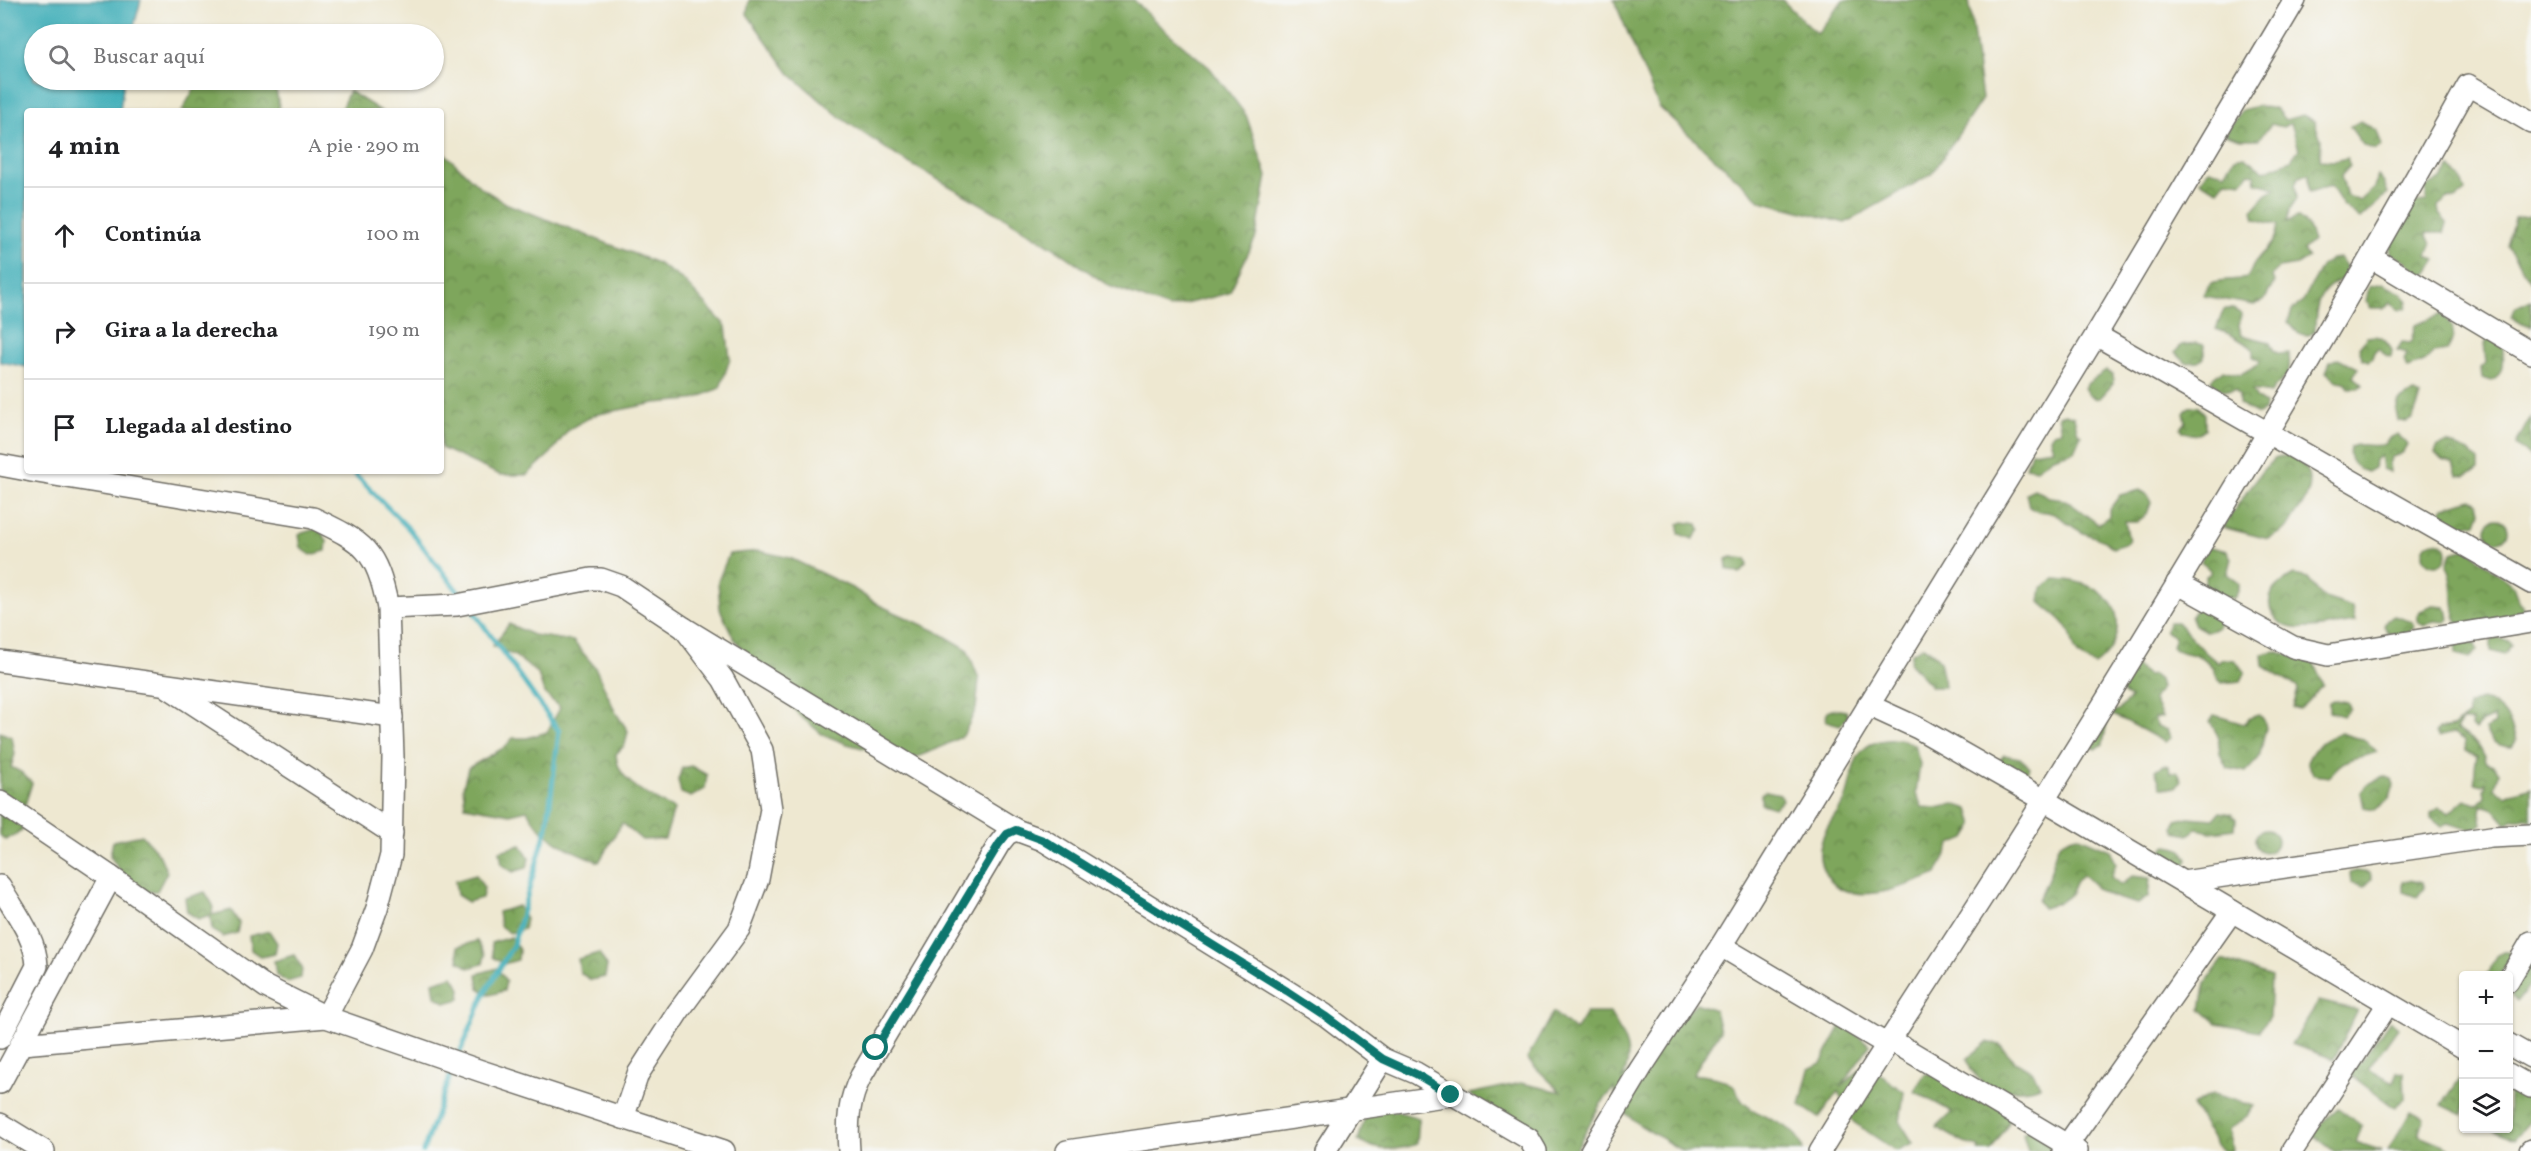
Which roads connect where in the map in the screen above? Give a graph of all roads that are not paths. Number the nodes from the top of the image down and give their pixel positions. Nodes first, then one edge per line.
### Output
1 (2295, 0) edge
2 (2531, 122) edge
3 (2372, 258) junction
4 (2096, 335) junction
5 (2531, 352) edge
6 (2267, 434) junction
7 (0, 465) edge
8 (24, 470) edge
9 (47, 474) edge
10 (2177, 583) junction
11 (2531, 583) edge
12 (388, 608) junction
13 (2531, 622) edge
14 (684, 628) junction
15 (0, 661) edge
16 (163, 685) junction
17 (1868, 705) junction
18 (392, 717) junction
19 (2044, 800) junction
20 (0, 802) edge
21 (1016, 830) junction
22 (392, 833) junction
23 (2531, 835) edge
24 (111, 877) junction
25 (2182, 882) junction
26 (0, 886) edge
27 (2232, 911) junction
28 (2531, 942) edge
29 (1721, 946) junction
30 (2513, 973) edge
31 (2388, 1004) junction
32 (326, 1017) junction
33 (0, 1038) edge
34 (1887, 1041) junction
35 (22, 1044) junction
36 (2459, 1046) edge
37 (2513, 1047) edge
38 (2531, 1058) edge
39 (1383, 1059) junction
40 (2513, 1077) edge
41 (0, 1083) edge
42 (2531, 1087) edge
43 (1451, 1095) junction
44 (1349, 1110) junction
45 (623, 1118) junction
46 (0, 1124) edge
47 (1108, 1148) edge
48 (2069, 1149) edge
49 (44, 1151) edge
50 (724, 1151) edge
51 (849, 1151) edge
52 (1067, 1151) edge
53 (1325, 1151) edge
54 (1536, 1151) edge
55 (1591, 1151) edge
56 (1820, 1151) edge
57 (2292, 1151) edge

1 - 4 street
2 - 3 street
3 - 5 street
3 - 6 street
4 - 6 street
4 - 17 street
6 - 10 street
6 - 11 street
7 - 8 street
9 - 12 street
10 - 13 street
10 - 19 street
12 - 14 street
12 - 18 street
14 - 21 street
14 - 45 street
15 - 16 street
16 - 18 street
16 - 22 street
17 - 19 street
17 - 29 street
18 - 22 street
19 - 25 street
19 - 34 street
20 - 24 street
21 - 39 street
21 - 51 street
22 - 32 street
23 - 25 street
24 - 32 street
24 - 35 street
25 - 27 street
26 - 33 street
27 - 31 street
27 - 48 street
28 - 30 street
29 - 34 street
29 - 55 street
31 - 36 street
31 - 57 street
32 - 35 street
32 - 45 street
34 - 48 street
34 - 56 street
35 - 41 street
37 - 38 street
39 - 43 street
39 - 44 street
40 - 42 street
43 - 44 street
43 - 54 street
44 - 47 street
44 - 53 street
45 - 50 street
46 - 49 street
47 - 52 street

